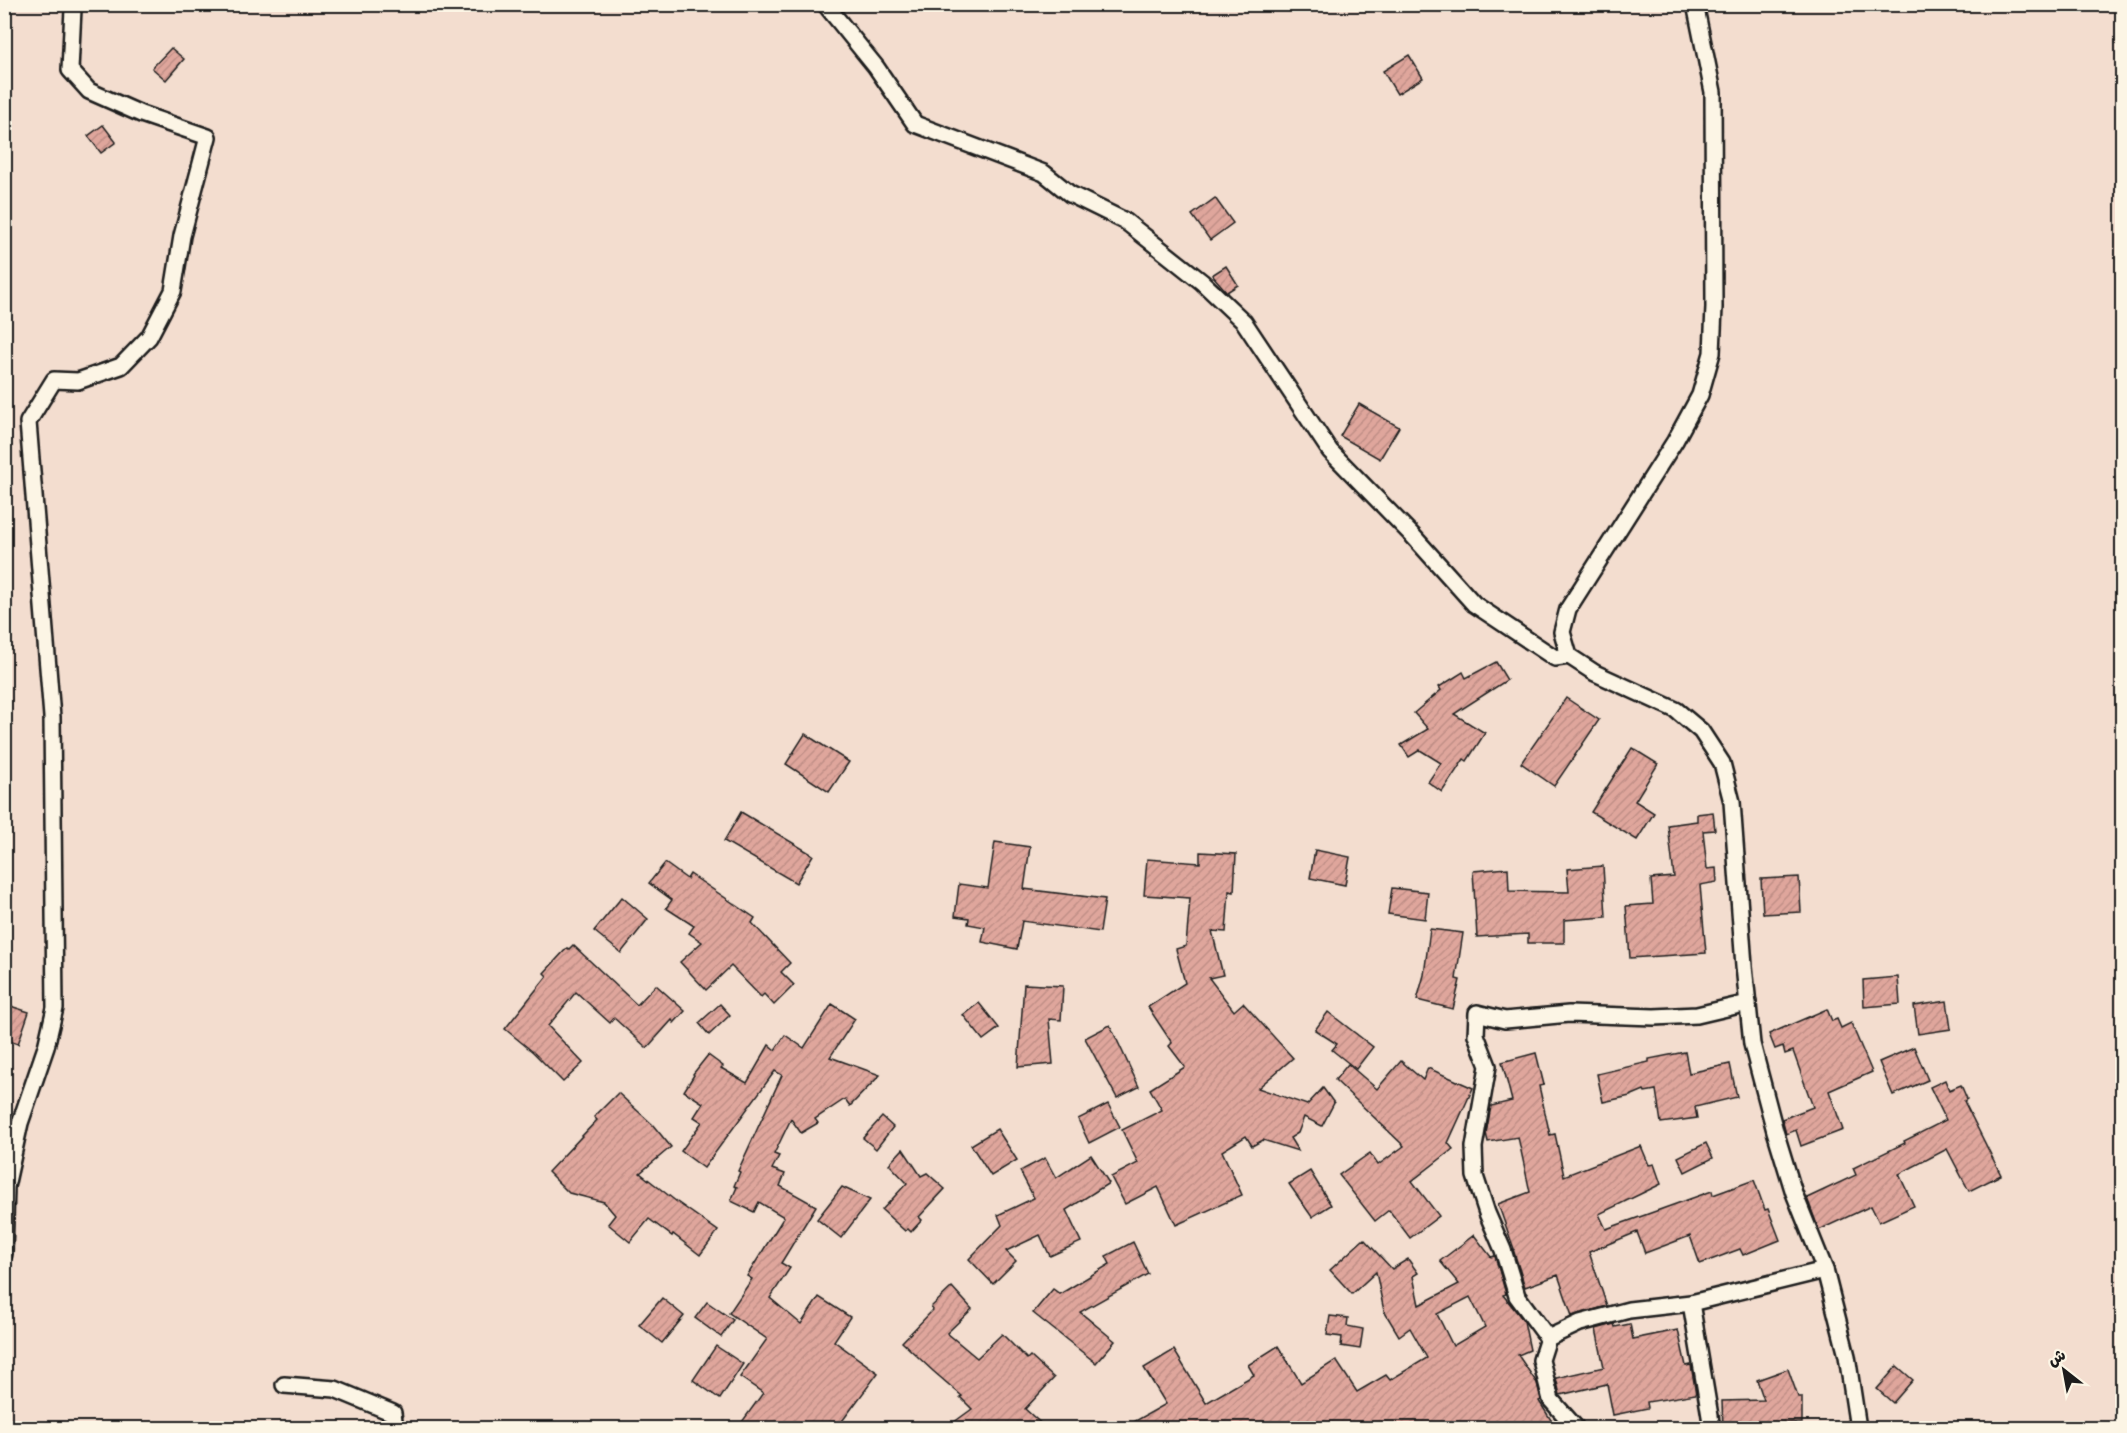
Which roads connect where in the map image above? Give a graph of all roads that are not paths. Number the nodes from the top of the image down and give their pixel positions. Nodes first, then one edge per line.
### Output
1 (76, 4) edge
2 (825, 4) edge
3 (1695, 4) edge
4 (1569, 656) junction
5 (1748, 1003) junction
6 (4, 1254) edge
7 (1825, 1270) junction
8 (1691, 1303) junction
9 (1548, 1338) junction
10 (284, 1385) dead end
11 (395, 1428) edge
12 (1576, 1428) edge
13 (1712, 1428) edge
14 (1858, 1428) edge

1 - 6 street
2 - 4 street
3 - 4 street
4 - 5 street
5 - 7 street
5 - 9 street
7 - 8 street
7 - 14 street
8 - 9 street
8 - 13 street
9 - 12 street
10 - 11 street

